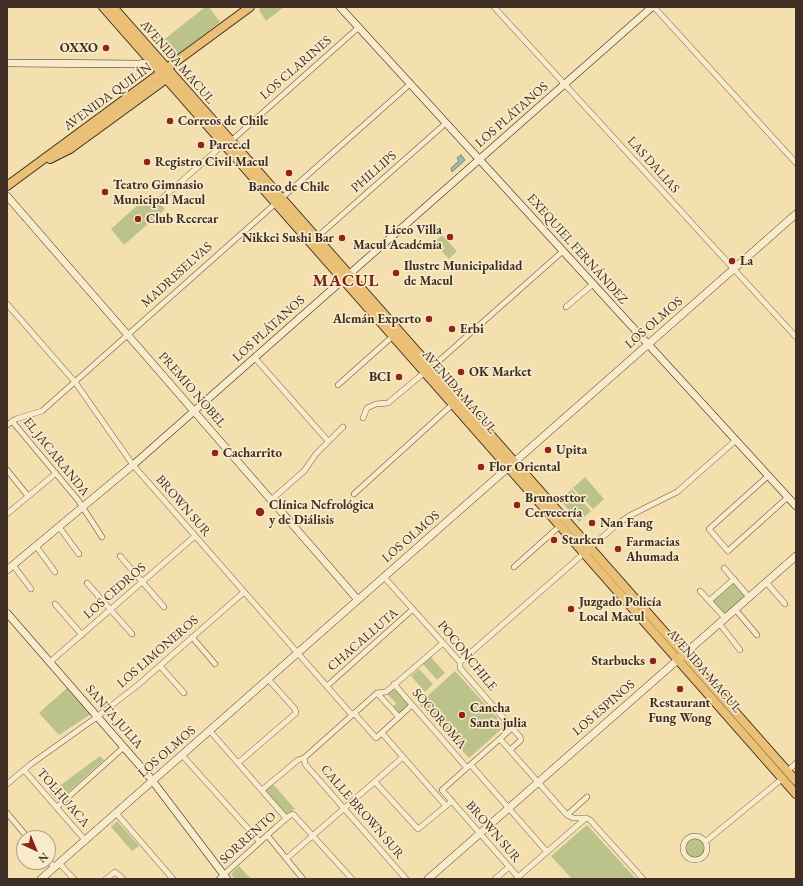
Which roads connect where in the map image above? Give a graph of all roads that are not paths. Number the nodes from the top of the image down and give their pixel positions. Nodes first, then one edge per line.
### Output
1 (103, 7) edge
2 (113, 7) edge
3 (250, 7) edge
4 (340, 7) edge
5 (494, 7) edge
6 (653, 7) edge
7 (359, 27) junction
8 (156, 62) junction
9 (7, 63) edge
10 (165, 73) junction
11 (410, 84) junction
12 (565, 84) junction
13 (446, 123) junction
14 (227, 142) junction
15 (480, 160) junction
16 (796, 163) edge
17 (7, 186) edge
18 (7, 196) edge
19 (278, 200) junction
20 (159, 201) dead end
21 (796, 214) edge
22 (316, 238) junction
23 (563, 251) junction
24 (734, 269) junction
25 (346, 277) junction
26 (593, 284) junction
27 (7, 304) edge
28 (566, 307) dead end
29 (127, 334) junction
30 (393, 336) junction
31 (796, 337) edge
32 (648, 344) junction
33 (255, 358) junction
34 (428, 370) junction
35 (75, 382) junction
36 (338, 385) dead end
37 (455, 401) junction
38 (194, 411) junction
39 (363, 418) dead end
40 (12, 421) junction
41 (7, 425) edge
42 (344, 427) dead end
43 (736, 440) junction
44 (328, 441) junction
45 (512, 464) junction
46 (133, 465) junction
47 (7, 470) edge
48 (56, 473) junction
49 (768, 476) junction
50 (354, 494) dead end
51 (28, 496) junction
52 (788, 497) junction
53 (271, 500) junction
54 (796, 506) edge
55 (83, 507) junction
56 (7, 514) edge
57 (561, 525) junction
58 (59, 527) junction
59 (195, 536) junction
60 (102, 537) dead end
61 (36, 546) junction
62 (588, 551) junction
63 (79, 554) dead end
64 (120, 556) dead end
65 (796, 556) edge
66 (10, 567) edge
67 (514, 567) dead end
68 (724, 568) dead end
69 (54, 572) dead end
70 (384, 577) junction
71 (734, 579) junction
72 (142, 582) junction
73 (766, 582) junction
74 (87, 583) dead end
75 (31, 589) dead end
76 (700, 591) dead end
77 (244, 592) junction
78 (749, 596) junction
79 (358, 600) junction
80 (709, 601) junction
81 (55, 604) dead end
82 (786, 604) dead end
83 (164, 607) dead end
84 (413, 609) junction
85 (735, 609) junction
86 (110, 610) junction
87 (7, 613) edge
88 (722, 621) junction
89 (82, 634) junction
90 (132, 634) dead end
91 (757, 635) dead end
92 (192, 637) junction
93 (443, 643) junction
94 (740, 650) dead end
95 (297, 653) junction
96 (681, 657) junction
97 (50, 662) junction
98 (460, 662) junction
99 (215, 664) dead end
100 (160, 666) junction
101 (268, 679) junction
102 (394, 684) junction
103 (326, 686) junction
104 (184, 693) dead end
105 (377, 693) junction
106 (412, 705) junction
107 (353, 714) junction
108 (97, 717) junction
109 (399, 717) junction
110 (512, 728) junction
111 (210, 731) junction
112 (382, 733) junction
113 (500, 738) junction
114 (124, 747) junction
115 (510, 750) junction
116 (182, 755) junction
117 (403, 757) junction
118 (304, 758) junction
119 (238, 763) junction
120 (796, 763) edge
121 (469, 766) junction
122 (24, 770) junction
123 (788, 771) junction
124 (783, 778) junction
125 (152, 781) junction
126 (796, 781) edge
127 (375, 782) junction
128 (539, 782) junction
129 (7, 784) edge
130 (262, 790) junction
131 (796, 794) edge
132 (587, 797) dead end
133 (452, 801) junction
134 (446, 806) junction
135 (57, 807) junction
136 (344, 808) junction
137 (509, 808) junction
138 (116, 813) junction
139 (7, 814) edge
140 (567, 814) junction
141 (286, 818) junction
142 (586, 818) junction
143 (21, 830) edge
144 (480, 834) junction
145 (313, 835) junction
146 (267, 836) junction
147 (85, 840) junction
148 (260, 842) junction
149 (705, 842) junction
150 (547, 852) junction
151 (286, 859) junction
152 (57, 865) junction
153 (509, 866) junction
154 (223, 878) edge
155 (517, 878) edge
156 (41, 879) edge
157 (74, 879) edge
158 (106, 879) edge
159 (123, 879) edge
160 (173, 879) edge
161 (303, 879) edge
162 (352, 879) edge
163 (406, 879) edge
164 (428, 879) edge
165 (495, 879) edge
166 (643, 879) edge

1 - 8 main road, AVENIDA MACUL
2 - 8 main road, AVENIDA MACUL
3 - 10 main road, AVENIDA QUILÍN
4 - 7 street, EXEQUIEL FERNÁNDEZ
5 - 12 street, LAS DALIAS
6 - 12 street, LOS PLÁTANOS
6 - 16 street
7 - 11 street, EXEQUIEL FERNÁNDEZ
7 - 14 street, LOS CLARINES
8 - 9 street
8 - 10 main road, AVENIDA MACUL
10 - 14 main road, AVENIDA MACUL
10 - 17 main road, AVENIDA QUILÍN
11 - 13 street, EXEQUIEL FERNÁNDEZ
11 - 19 street, MADRESELVAS
12 - 15 street, LOS PLÁTANOS
12 - 24 street, LAS DALIAS
13 - 15 street, EXEQUIEL FERNÁNDEZ
13 - 22 street, PHILLIPS
14 - 19 main road, AVENIDA MACUL
14 - 20 street, LOS CLARINES
15 - 23 street, EXEQUIEL FERNÁNDEZ
15 - 25 street, LOS PLÁTANOS
18 - 29 street, PREMIO NOBEL
19 - 22 main road, AVENIDA MACUL
19 - 25 main road, AVENIDA MACUL
19 - 29 street, MADRESELVAS
21 - 24 street, LOS OLMOS
22 - 25 main road, AVENIDA MACUL
23 - 26 street, EXEQUIEL FERNÁNDEZ
23 - 34 street
24 - 31 street, LAS DALIAS
24 - 32 street, LOS OLMOS
25 - 30 main road, AVENIDA MACUL
25 - 33 street, LOS PLÁTANOS
25 - 34 main road, AVENIDA MACUL
26 - 28 street
26 - 32 street, EXEQUIEL FERNÁNDEZ
27 - 35 street, BROWN SUR
29 - 35 street, MADRESELVAS
29 - 38 street, PREMIO NOBEL
30 - 34 main road, AVENIDA MACUL
30 - 36 street
32 - 43 street, EXEQUIEL FERNÁNDEZ
32 - 45 street, LOS OLMOS
33 - 38 street, LOS PLÁTANOS
33 - 44 street
34 - 37 main road, AVENIDA MACUL
34 - 39 street
35 - 40 street, MADRESELVAS
35 - 46 street, BROWN SUR
37 - 45 main road, AVENIDA MACUL
37 - 50 street
38 - 46 street, LOS PLÁTANOS
38 - 53 street, PREMIO NOBEL
40 - 41 street, MADRESELVAS
40 - 48 street, EL JACARANDA
42 - 44 street
43 - 49 street, EXEQUIEL FERNÁNDEZ
43 - 62 street
44 - 53 street
45 - 57 main road, AVENIDA MACUL
45 - 62 main road, AVENIDA MACUL
45 - 70 street, LOS OLMOS
46 - 55 street, LOS PLÁTANOS
46 - 59 street, BROWN SUR
47 - 51 street
48 - 51 street
48 - 55 street, EL JACARANDA
49 - 52 street, EXEQUIEL FERNÁNDEZ
49 - 52 street
51 - 56 street
52 - 54 street, EXEQUIEL FERNÁNDEZ
53 - 79 street, PREMIO NOBEL
55 - 58 street, LOS PLÁTANOS
55 - 60 street, EL JACARANDA
57 - 62 main road, AVENIDA MACUL
57 - 67 street
58 - 61 street, LOS PLÁTANOS
58 - 63 street
59 - 72 street, LOS CEDROS
59 - 77 street, BROWN SUR
61 - 66 street, LOS PLÁTANOS
61 - 69 street
62 - 96 main road, AVENIDA MACUL
62 - 98 street
64 - 72 street
65 - 73 street, LOS ESPINOS
66 - 75 street
68 - 71 street
70 - 79 street, LOS OLMOS
70 - 84 street, POCONCHILE
71 - 78 street
71 - 80 street
72 - 83 street
72 - 86 street, LOS CEDROS
73 - 78 street, LOS ESPINOS
73 - 82 street
74 - 86 street
76 - 80 street
77 - 92 street, LOS LIMONEROS
77 - 95 street, BROWN SUR
78 - 85 street, LOS ESPINOS
79 - 95 street, LOS OLMOS
80 - 88 street
81 - 89 street
84 - 93 street, POCONCHILE
84 - 103 street, CHACALLUTA
85 - 88 street, LOS ESPINOS
85 - 91 street
86 - 89 street, LOS CEDROS
86 - 90 street
87 - 97 street, SANTA JULIA
88 - 94 street
88 - 96 street, LOS ESPINOS
89 - 97 street, LOS CEDROS
92 - 99 street
92 - 100 street, LOS LIMONEROS
93 - 98 street, POCONCHILE
93 - 102 street
95 - 101 street, LOS OLMOS
95 - 103 street, BROWN SUR
96 - 123 main road, AVENIDA MACUL
96 - 124 main road, AVENIDA MACUL
96 - 128 street, LOS ESPINOS
97 - 108 street, SANTA JULIA
98 - 110 street, POCONCHILE
100 - 104 street
100 - 108 street, LOS LIMONEROS
101 - 111 street, LOS OLMOS
101 - 119 street
102 - 105 street
102 - 106 street, SOCOROMA
103 - 107 street, BROWN SUR
105 - 107 street
105 - 109 street
106 - 109 street
106 - 121 street, SOCOROMA
107 - 112 street, BROWN SUR
107 - 118 street
108 - 114 street, SANTA JULIA
108 - 122 street, LOS LIMONEROS
109 - 112 street
110 - 113 street, BROWN SUR
110 - 115 street, POCONCHILE
111 - 116 street, LOS OLMOS
111 - 119 street
112 - 117 street, BROWN SUR
113 - 115 street
113 - 121 street, BROWN SUR
114 - 125 street, SANTA JULIA
114 - 135 street
115 - 128 street
116 - 125 street, LOS OLMOS
116 - 148 street
117 - 127 street
117 - 134 street, BROWN SUR
118 - 130 street
118 - 136 street, CALLE BROWN SUR
119 - 130 street
120 - 123 street
121 - 133 street, BROWN SUR
121 - 137 street, SOCOROMA
122 - 129 street, LOS LIMONEROS
122 - 135 street, TOLHUACA
123 - 126 main road, AVENIDA MACUL
124 - 131 main road, AVENIDA MACUL
124 - 149 street
125 - 138 street, LOS OLMOS
125 - 154 street, SANTA JULIA
127 - 134 street, BROWN SUR
127 - 136 street
128 - 137 street, LOS ESPINOS
128 - 140 street
130 - 141 street
132 - 140 street
133 - 134 street, BROWN SUR
133 - 144 street, BROWN SUR
135 - 147 street, TOLHUACA
136 - 145 street
136 - 163 street, CALLE BROWN SUR
137 - 144 street, LOS ESPINOS
137 - 150 street, SOCOROMA
138 - 147 street, LOS OLMOS
138 - 160 street
139 - 143 street
140 - 142 street
141 - 145 street, SORRENTO
141 - 146 street, SORRENTO
142 - 150 street, BROWN SUR
142 - 166 street
144 - 153 street, BROWN SUR
144 - 164 street, LOS ESPINOS
145 - 151 street
145 - 162 street
146 - 148 street, SORRENTO
146 - 151 street
147 - 152 street, LOS OLMOS
148 - 154 street, SORRENTO
149 - 149 street
150 - 155 street, BROWN SUR
151 - 161 street
152 - 156 street, LOS OLMOS
152 - 157 street
153 - 155 street, BROWN SUR
153 - 165 street
158 - 159 street

